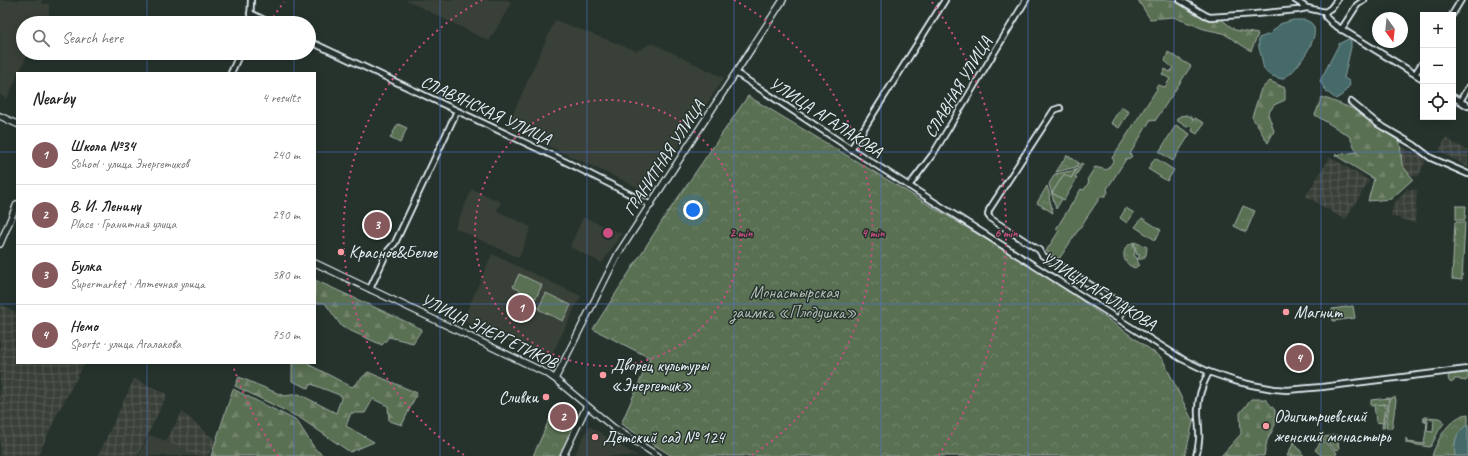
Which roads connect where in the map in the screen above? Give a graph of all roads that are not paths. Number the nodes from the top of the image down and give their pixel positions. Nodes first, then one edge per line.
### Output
1 (252, 0) edge
2 (783, 0) edge
3 (945, 0) edge
4 (1026, 0) edge
5 (1180, 0) edge
6 (1295, 0) edge
7 (1337, 0) edge
8 (1364, 0) edge
9 (1461, 0) edge
10 (1307, 8) junction
11 (1325, 12) junction
12 (1454, 12) edge
13 (250, 13) joint
14 (256, 16) edge
15 (1341, 30) junction
16 (316, 44) edge
17 (237, 60) edge
18 (1420, 66) edge
19 (231, 72) edge
20 (736, 73) junction
21 (1415, 74) junction
22 (1420, 77) edge
23 (1468, 88) edge
24 (1456, 99) edge
25 (1460, 101) junction
26 (1351, 102) dead end
27 (1468, 106) edge
28 (1060, 108) dead end
29 (458, 111) junction
30 (0, 116) edge
31 (16, 124) edge
32 (851, 149) junction
33 (1468, 174) edge
34 (909, 186) junction
35 (651, 205) junction
36 (16, 206) edge
37 (0, 244) edge
38 (316, 263) edge
39 (370, 289) junction
40 (1118, 319) junction
41 (1468, 369) edge
42 (1209, 372) junction
43 (555, 379) junction
44 (587, 406) junction
45 (563, 456) edge
46 (658, 456) edge
47 (1196, 456) edge

1 - 13 street
2 - 20 street, ГРАНИТНАЯ УЛИЦА
3 - 32 street
4 - 34 street, СЛАВНАЯ УЛИЦА
5 - 10 street
6 - 10 street
7 - 11 street
8 - 15 street
9 - 12 street
10 - 11 street
11 - 15 street
13 - 14 street
15 - 21 street
16 - 29 street, СЛАВЯНСКАЯ УЛИЦА
17 - 19 street
18 - 21 street
20 - 32 street, УЛИЦА АГАЛАКОВА
20 - 35 street, ГРАНИТНАЯ УЛИЦА
21 - 22 street
23 - 25 street
24 - 25 street
25 - 27 street
26 - 33 street
28 - 40 street
29 - 35 street, СЛАВЯНСКАЯ УЛИЦА
29 - 39 street
30 - 31 street
32 - 34 street, УЛИЦА АГАЛАКОВА
34 - 40 street, УЛИЦА АГАЛАКОВА
35 - 43 street, ГРАНИТНАЯ УЛИЦА
36 - 37 street
38 - 39 street, УЛИЦА ЭНЕРГЕТИКОВ
39 - 43 street, УЛИЦА ЭНЕРГЕТИКОВ
40 - 42 street, УЛИЦА АГАЛАКОВА
41 - 42 street, УЛИЦА АГАЛАКОВА
42 - 47 street
43 - 44 street, УЛИЦА ЭНЕРГЕТИКОВ
44 - 45 street
44 - 46 street, УЛИЦА ЭНЕРГЕТИКОВ

